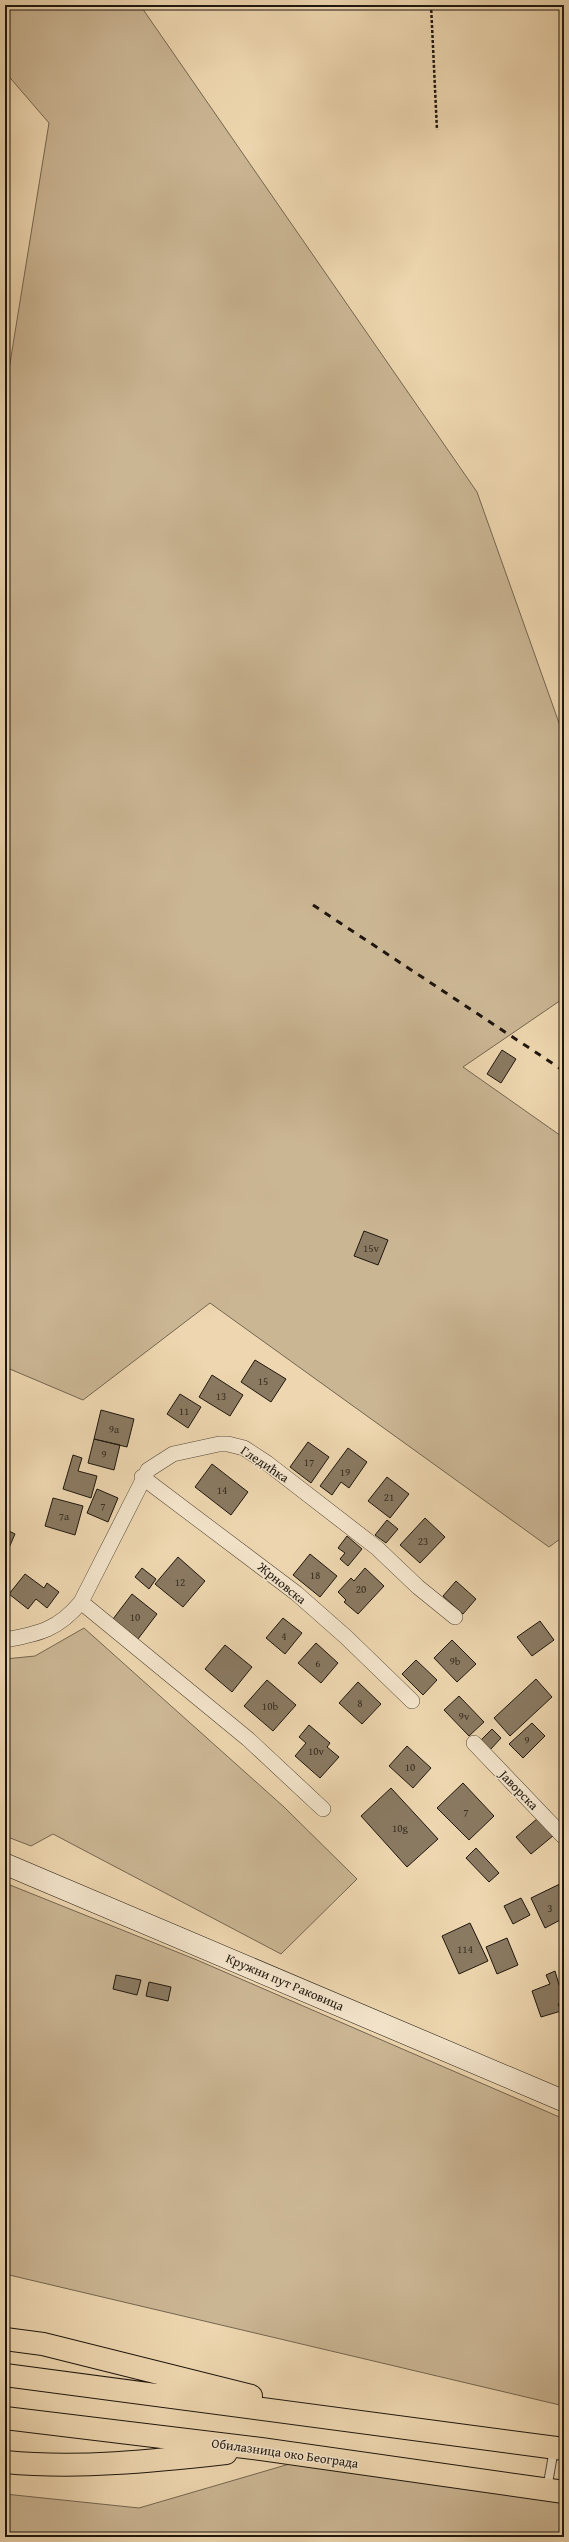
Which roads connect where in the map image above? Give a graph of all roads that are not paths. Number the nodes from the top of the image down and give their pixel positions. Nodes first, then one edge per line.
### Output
1 (142, 1477) junction
2 (82, 1602) junction
3 (456, 1617) dead end
4 (5, 1640) edge
5 (412, 1701) dead end
6 (474, 1743) dead end
7 (323, 1809) dead end
8 (564, 1837) edge
9 (5, 1864) edge
10 (564, 2101) edge
11 (5, 2339) edge
12 (5, 2375) edge
13 (317, 2416) junction
14 (5, 2418) edge
15 (559, 2448) edge
16 (261, 2449) junction
17 (5, 2462) edge
18 (556, 2491) edge

1 - 2 street, Гледићка
1 - 3 street, Гледићка
1 - 5 street, Жрновска
2 - 4 street, Гледићка
2 - 7 street
6 - 8 street, Јаворска
9 - 10 main road, Кружни пут Раковица
11 - 13 highway
12 - 13 highway
13 - 15 highway
14 - 16 highway, Обилазница око Београда
15 - 18 lane
16 - 17 highway
16 - 18 highway, Обилазница око Београда

